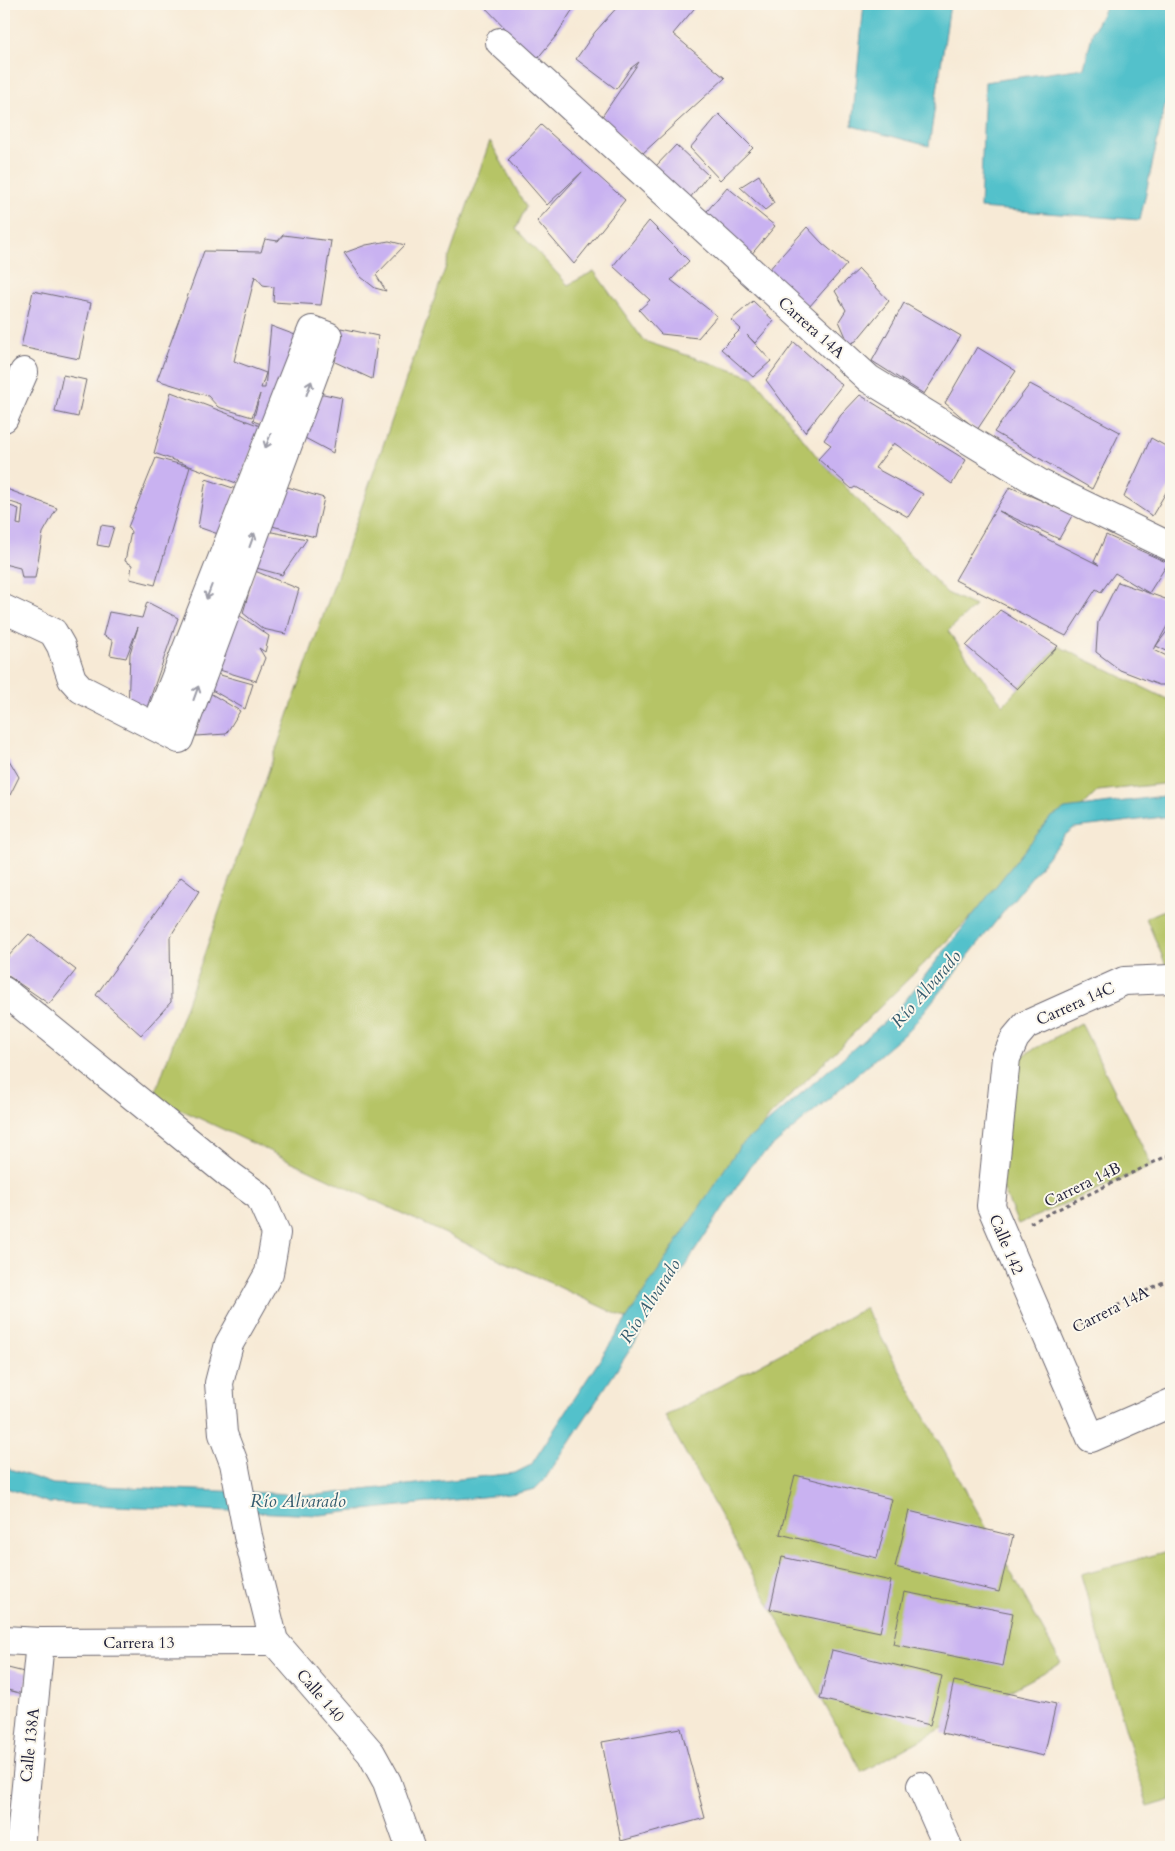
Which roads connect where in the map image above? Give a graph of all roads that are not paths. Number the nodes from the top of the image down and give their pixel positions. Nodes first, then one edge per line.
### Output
1 (500, 42) dead end
2 (24, 372) dead end
3 (4, 418) edge
4 (1171, 547) edge
5 (4, 609) edge
6 (168, 733) junction
7 (1171, 979) edge
8 (4, 992) edge
9 (1016, 1038) joint
10 (1171, 1402) edge
11 (4, 1640) edge
12 (274, 1641) junction
13 (40, 1642) junction
14 (921, 1786) dead end
15 (20, 1847) edge
16 (410, 1847) edge
17 (948, 1847) edge

1 - 4 street, Carrera 14A
2 - 3 street
5 - 6 street
6 -> 6 street
7 - 9 street, Carrera 14C
8 - 12 street, Calle 140
9 - 10 street, Calle 142
11 - 13 street, Carrera 13
12 - 13 street, Carrera 13
12 - 16 street, Calle 140
13 - 15 street, Calle 138A
14 - 17 street

